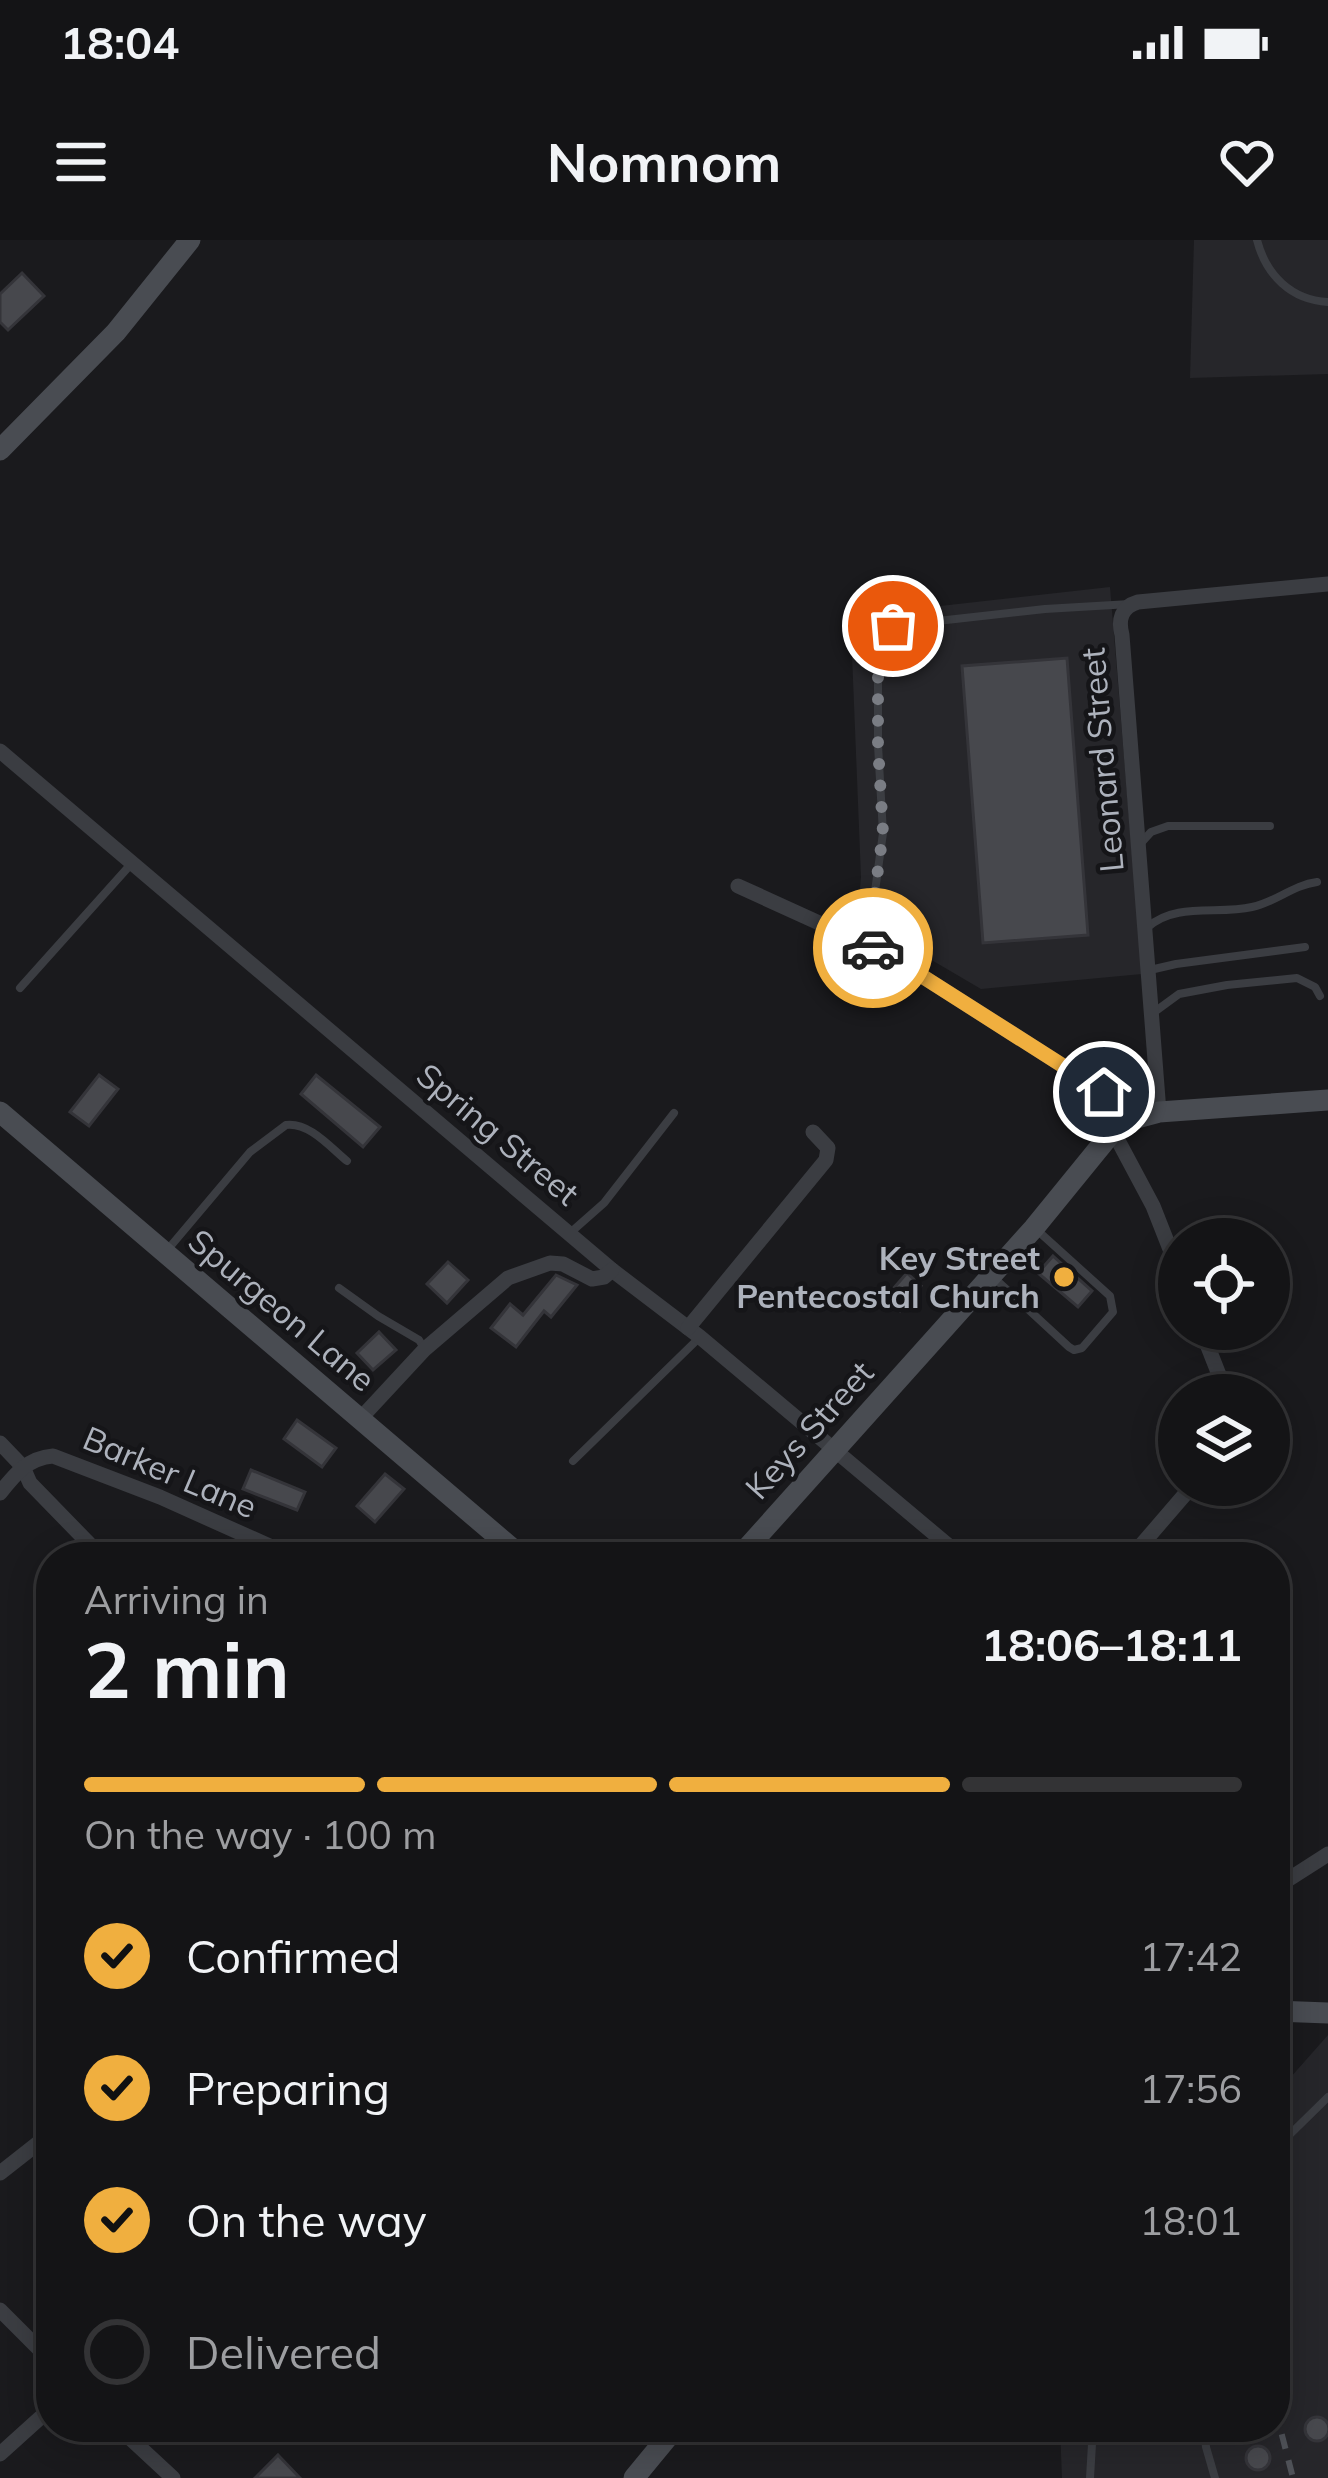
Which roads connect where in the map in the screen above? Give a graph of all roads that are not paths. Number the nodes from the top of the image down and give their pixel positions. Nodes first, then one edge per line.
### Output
1 (190, 240) edge
2 (1257, 240) edge
3 (1328, 302) edge
4 (0, 450) edge
5 (1328, 584) edge
6 (1132, 603) junction
7 (0, 751) edge
8 (1270, 826) dead end
9 (1139, 844) junction
10 (134, 862) junction
11 (1316, 882) dead end
12 (738, 886) dead end
13 (1146, 928) junction
14 (861, 942) junction
15 (1305, 947) dead end
16 (1149, 970) junction
17 (20, 988) dead end
18 (1320, 996) dead end
19 (1152, 1014) junction
20 (1328, 1100) edge
21 (0, 1112) edge
22 (1159, 1112) junction
23 (674, 1113) dead end
24 (1121, 1126) junction
25 (813, 1132) dead end
26 (347, 1161) dead end
27 (1158, 1219) edge
28 (1034, 1228) junction
29 (569, 1234) junction
30 (164, 1254) junction
31 (612, 1270) junction
32 (992, 1276) junction
33 (339, 1288) dead end
34 (694, 1333) junction
35 (425, 1349) junction
36 (360, 1419) junction
37 (0, 1443) edge
38 (835, 1450) junction
39 (573, 1461) dead end
40 (23, 1466) junction
41 (0, 1493) edge
42 (1175, 1506) edge
43 (87, 1542) edge
44 (260, 1542) edge
45 (504, 1542) edge
46 (752, 1542) edge
47 (944, 1542) edge
48 (1144, 1542) edge
49 (1328, 1854) edge
50 (1290, 1878) edge
51 (1290, 2012) edge
52 (1328, 2013) edge
53 (1328, 2098) edge
54 (1290, 2135) edge
55 (36, 2145) edge
56 (0, 2173) edge
57 (0, 2310) edge
58 (36, 2345) edge
59 (36, 2422) edge
60 (134, 2442) edge
61 (664, 2442) edge
62 (1093, 2442) edge
63 (1206, 2442) edge
64 (0, 2454) edge
65 (173, 2478) edge
66 (634, 2478) edge
67 (1090, 2478) edge
68 (1215, 2478) edge

1 - 4 street
2 - 3 lane
5 - 6 street, Leonard Street
6 - 9 street, Leonard Street
6 - 14 lane
7 - 10 street, Spring Street
8 - 9 lane
9 - 13 street, Leonard Street
10 - 17 lane
10 - 29 street, Spring Street
11 - 13 lane
12 - 14 street
13 - 16 street, Leonard Street
14 - 24 street
15 - 16 lane
16 - 19 street, Leonard Street
18 - 19 lane
19 - 22 street, Leonard Street
20 - 22 street
21 - 30 street, Spurgeon Lane
22 - 24 street
23 - 29 lane
24 - 27 street
24 - 28 street, Keys Street
25 - 34 street
26 - 30 lane
28 - 32 street, Keys Street
28 - 32 lane
29 - 31 street, Spring Street
30 - 36 street, Spurgeon Lane
31 - 34 street, Spring Street
31 - 35 street
32 - 38 street, Keys Street
33 - 35 lane
34 - 38 street, Spring Street
34 - 39 lane
35 - 36 street
36 - 45 street, Spurgeon Lane
37 - 40 street
38 - 46 street, Keys Street
38 - 47 street, Spring Street
40 - 41 street
40 - 43 street
40 - 44 street, Barker Lane
42 - 48 street
49 - 50 street
51 - 52 street
53 - 54 lane
55 - 56 street
57 - 58 street
59 - 64 street
60 - 65 street
61 - 66 street
62 - 67 lane
63 - 68 lane

